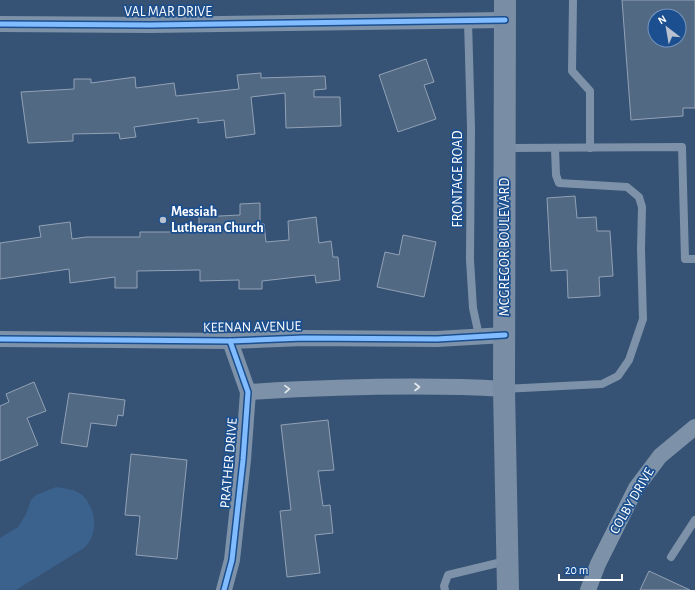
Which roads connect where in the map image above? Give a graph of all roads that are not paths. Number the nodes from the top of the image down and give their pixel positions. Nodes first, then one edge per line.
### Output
1 (573, 0) edge
2 (505, 10) edge
3 (468, 21) junction
4 (0, 24) edge
5 (505, 148) junction
6 (555, 148) junction
7 (590, 148) junction
8 (695, 259) edge
9 (505, 335) junction
10 (479, 336) junction
11 (0, 339) edge
12 (230, 340) junction
13 (504, 389) junction
14 (248, 392) junction
15 (695, 427) edge
16 (695, 520) edge
17 (671, 558) dead end
18 (507, 561) junction
19 (224, 590) edge
20 (445, 590) edge
21 (508, 590) edge
22 (588, 590) edge

1 - 7 lane
2 - 3 street, VAL MAR DRIVE
2 - 5 main road, MCGREGOR BOULEVARD
3 - 4 street, VAL MAR DRIVE
3 - 10 lane, FRONTAGE ROAD
5 - 6 lane
5 - 9 main road, MCGREGOR BOULEVARD
6 - 7 lane
6 - 13 lane
7 - 8 lane
9 - 10 street, KEENAN AVENUE
9 - 13 main road, MCGREGOR BOULEVARD
10 - 12 street, KEENAN AVENUE
11 - 12 street, KEENAN AVENUE
12 - 14 street, PRATHER DRIVE
14 -> 13 street
13 - 18 main road, MCGREGOR BOULEVARD
14 - 19 street, PRATHER DRIVE
15 - 22 street, COLBY DRIVE
16 - 17 lane
18 - 20 lane
18 - 21 main road, MCGREGOR BOULEVARD

